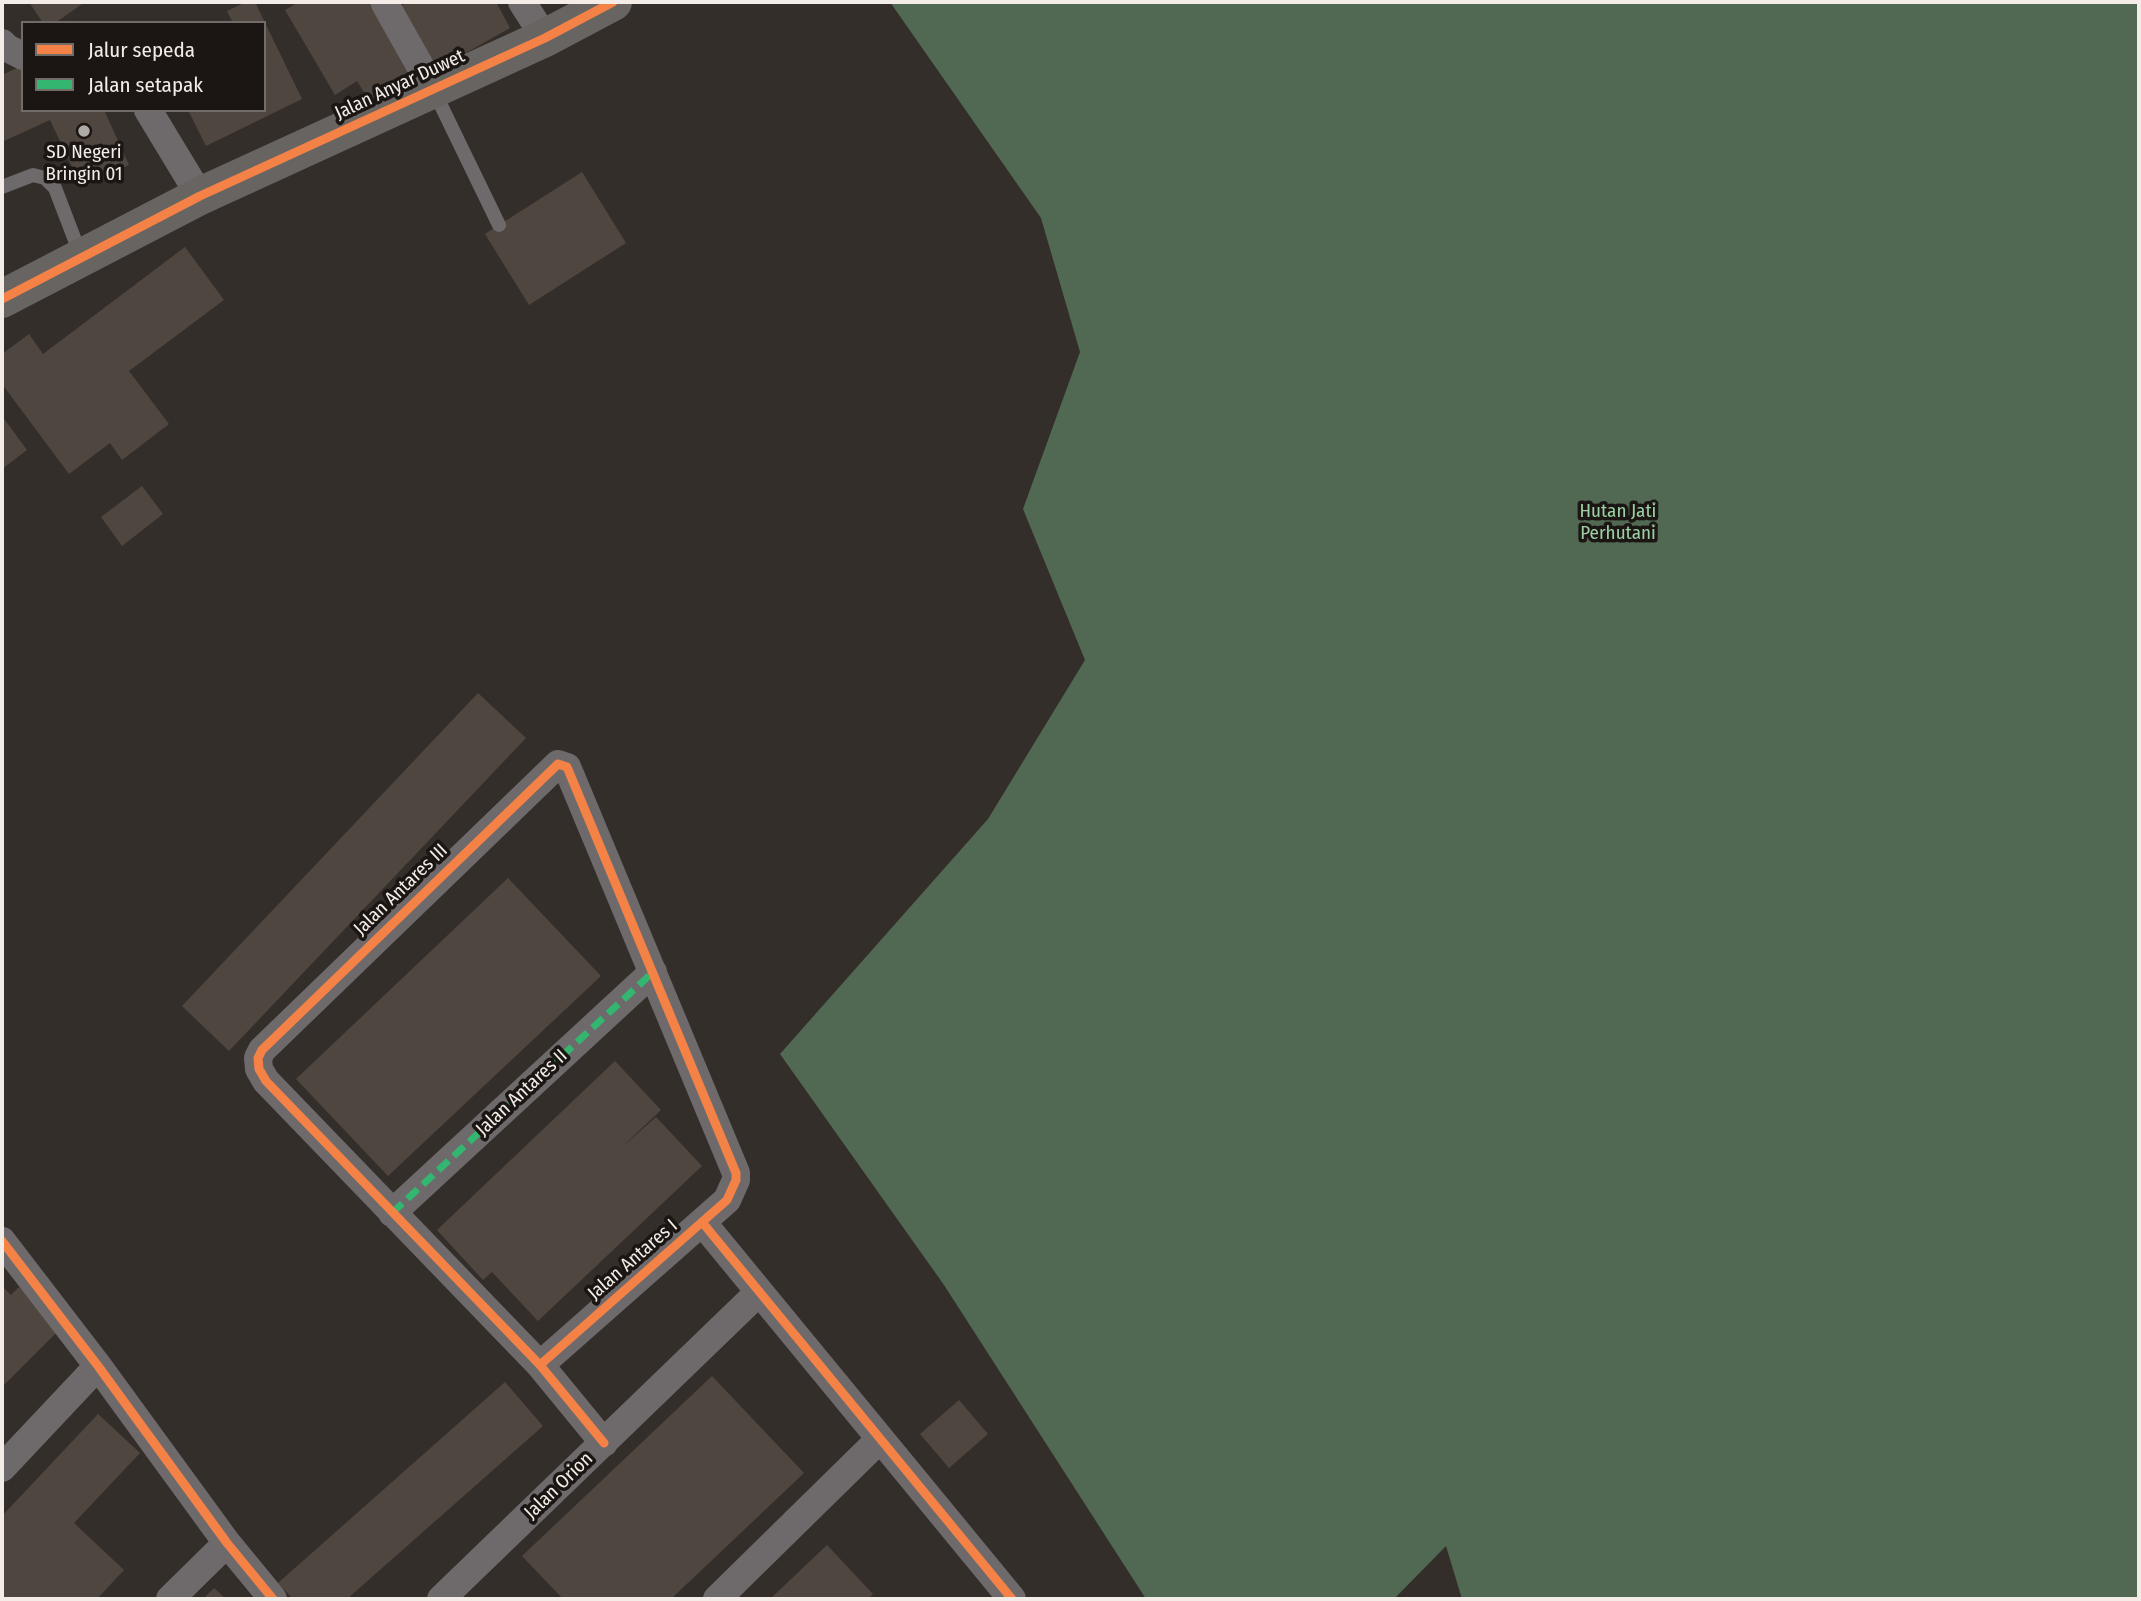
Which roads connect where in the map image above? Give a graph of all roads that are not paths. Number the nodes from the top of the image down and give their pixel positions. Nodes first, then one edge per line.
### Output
1 (384, 2) edge
2 (522, 2) edge
3 (613, 2) edge
4 (545, 38) junction
5 (2, 43) edge
6 (21, 55) edge
7 (433, 89) junction
8 (149, 112) edge
9 (2, 187) edge
10 (200, 196) junction
11 (499, 225) dead end
12 (82, 258) junction
13 (2, 299) edge
14 (653, 972) junction
15 (262, 1049) joint
16 (392, 1213) junction
17 (702, 1222) junction
18 (2, 1241) edge
19 (759, 1292) junction
20 (540, 1365) junction
21 (98, 1366) junction
22 (880, 1438) junction
23 (604, 1443) junction
24 (2, 1468) edge
25 (227, 1543) junction
26 (170, 1599) edge
27 (273, 1599) edge
28 (441, 1599) edge
29 (718, 1599) edge
30 (1012, 1599) edge

1 - 7 street
2 - 4 street
3 - 4 street, Jalan Anyar Duwet
4 - 7 street, Jalan Anyar Duwet
5 - 6 street
7 - 10 street, Jalan Anyar Duwet
7 - 11 lane
8 - 10 street
9 - 12 lane
10 - 12 street, Jalan Anyar Duwet
12 - 13 street, Jalan Anyar Duwet
14 - 15 street, Jalan Antares III
14 - 16 street, Jalan Antares II
14 - 17 street, Jalan Antares I
15 - 16 street, Jalan Orion
16 - 20 street, Jalan Orion
17 - 19 street
17 - 20 street, Jalan Antares I
18 - 21 street
19 - 22 street
19 - 23 street
20 - 23 street, Jalan Orion
21 - 24 street
21 - 25 street
22 - 29 street
22 - 30 street
23 - 28 street, Jalan Orion
25 - 26 street
25 - 27 street

